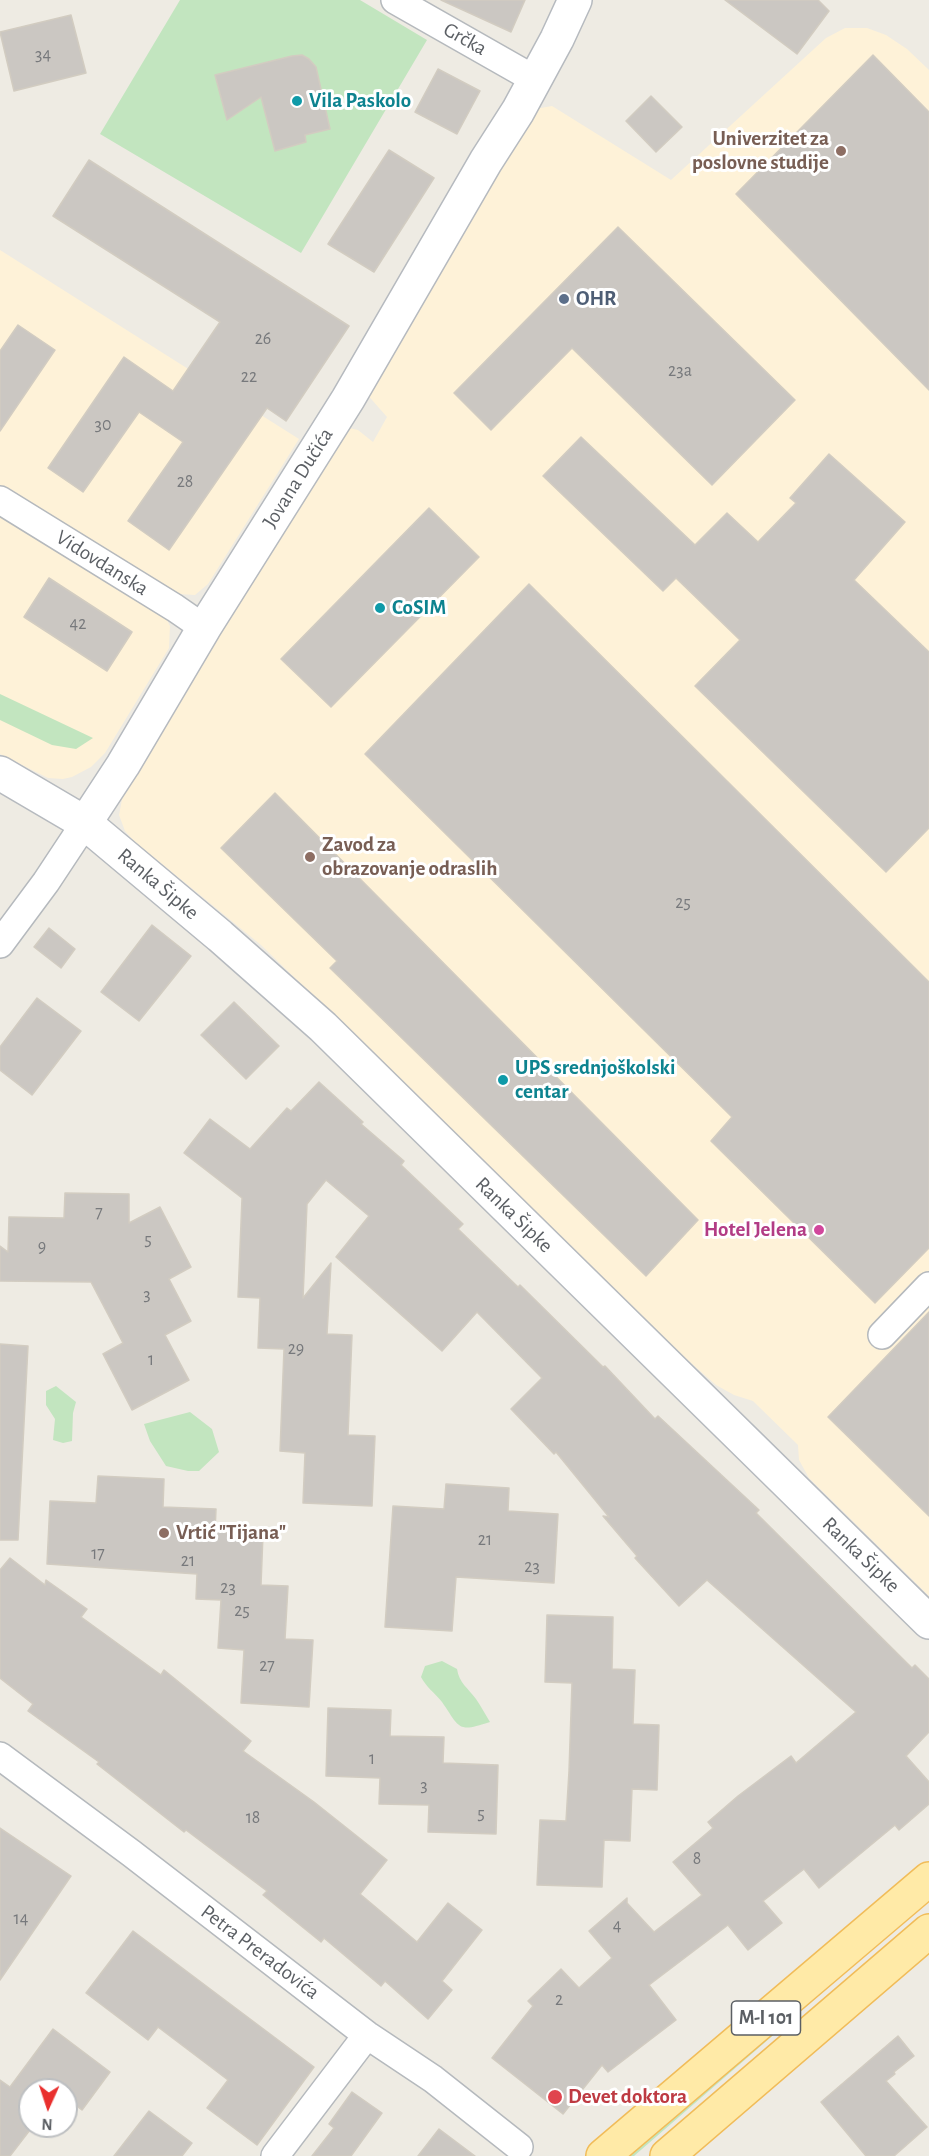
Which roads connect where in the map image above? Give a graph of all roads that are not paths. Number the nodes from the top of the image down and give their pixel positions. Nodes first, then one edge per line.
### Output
1 (394, 0) edge
2 (575, 0) edge
3 (534, 79) junction
4 (0, 500) edge
5 (204, 628) junction
6 (0, 773) edge
7 (85, 823) junction
8 (0, 944) edge
9 (929, 1286) edge
10 (882, 1335) dead end
11 (929, 1622) edge
12 (0, 1756) edge
13 (929, 1879) edge
14 (929, 1931) edge
15 (368, 2035) junction
16 (519, 2147) dead end
17 (275, 2156) edge
18 (603, 2156) edge
19 (667, 2156) edge

1 - 3 street, Grčka
2 - 3 main road, Jovana Dučića
3 - 5 main road, Jovana Dučića
4 - 5 street, Vidovdanska
5 - 7 main road, Jovana Dučića
6 - 7 main road, Ranka Šipke
7 - 8 street, Jovana Dučića
7 - 11 main road, Ranka Šipke
9 - 10 street
12 - 15 street, Petra Preradovića
13 - 18 main road, M-I 101
14 - 19 main road, M-I 101
15 - 16 street, Petra Preradovića
15 - 17 street

